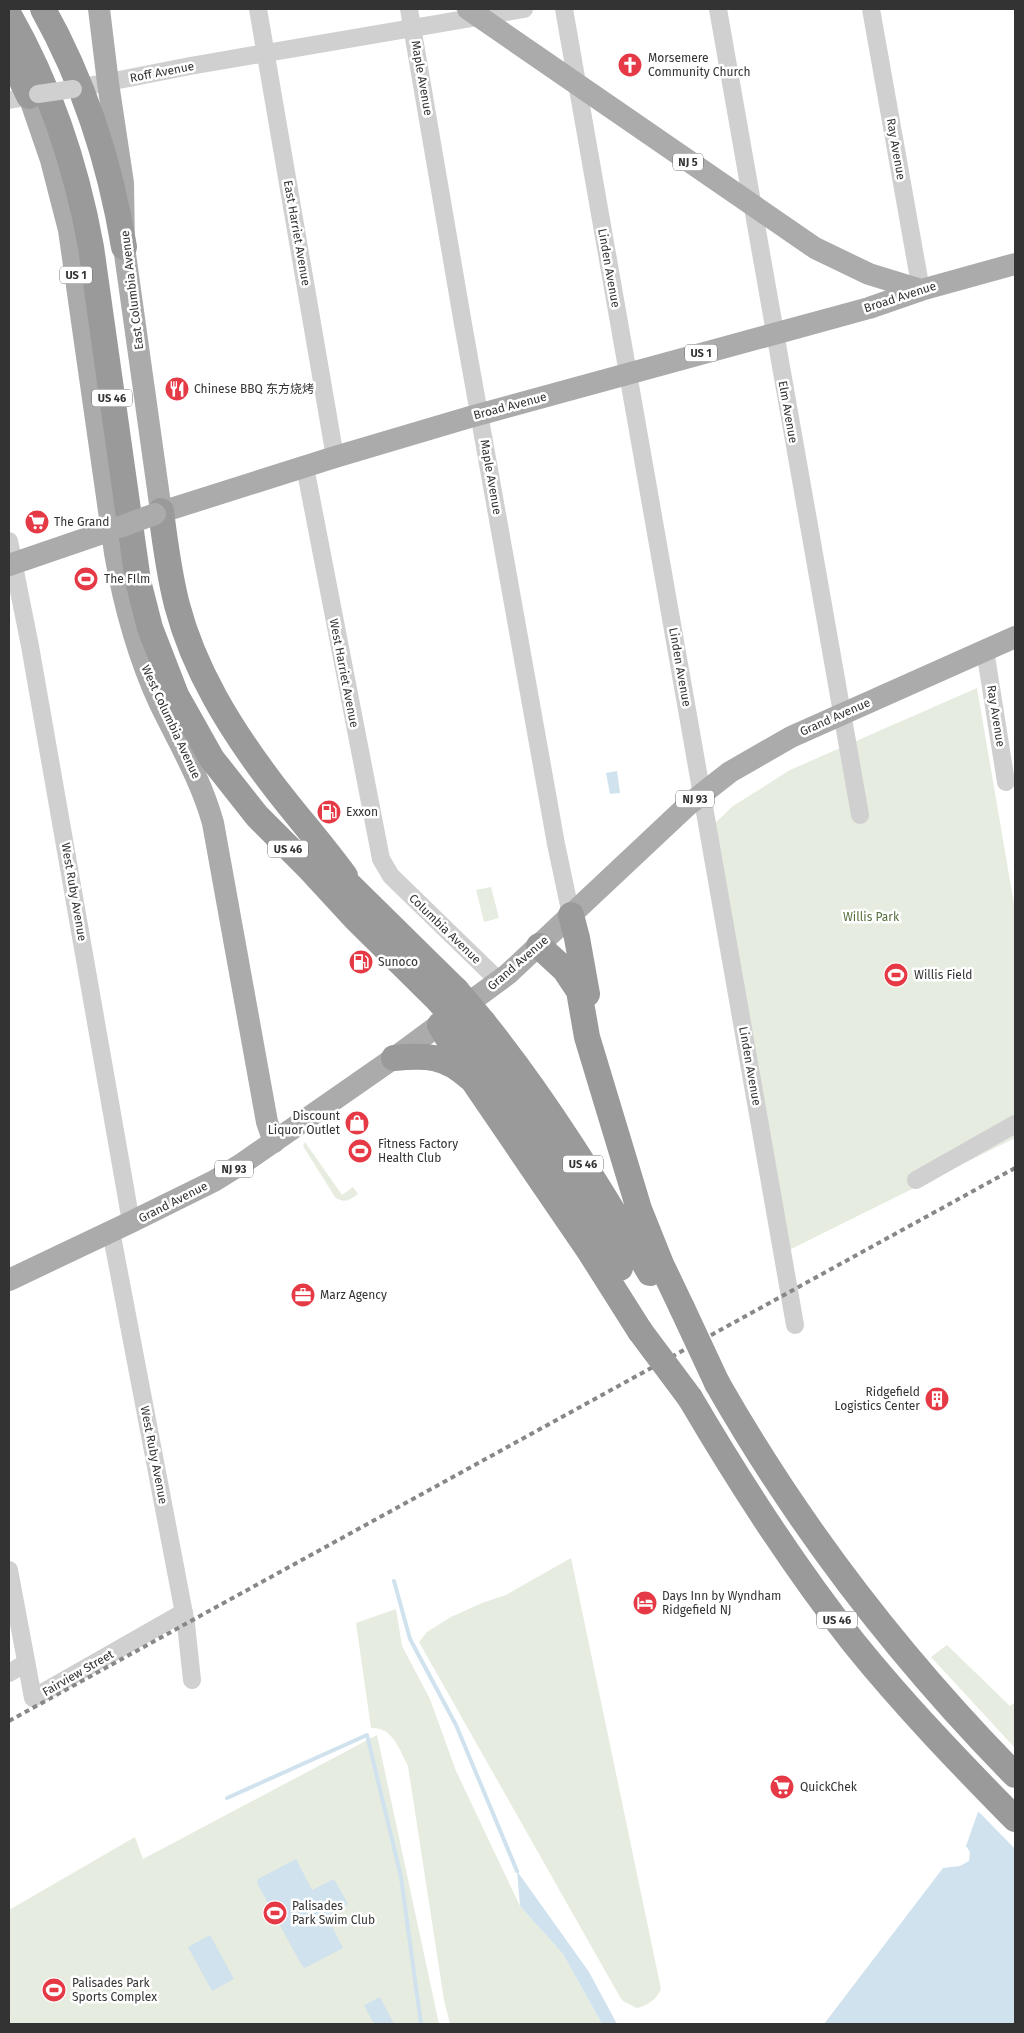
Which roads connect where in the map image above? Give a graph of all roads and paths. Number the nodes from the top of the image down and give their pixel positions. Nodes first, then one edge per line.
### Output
1 (24, 9) edge
2 (44, 9) edge
3 (99, 9) edge
4 (258, 9) edge
5 (409, 9) edge
6 (524, 9) edge
7 (564, 9) edge
8 (718, 9) edge
9 (871, 9) edge
10 (474, 12) edge
11 (9, 15) edge
12 (413, 28) junction
13 (266, 53) junction
14 (9, 54) edge
15 (108, 83) junction
16 (576, 84) junction
17 (77, 88) junction
18 (25, 97) edge
19 (752, 206) junction
20 (124, 247) junction
21 (1015, 264) edge
22 (921, 290) junction
23 (774, 334) junction
24 (628, 374) junction
25 (480, 414) junction
26 (335, 457) junction
27 (305, 467) junction
28 (158, 513) junction
29 (116, 528) junction
30 (9, 541) edge
31 (11, 564) edge
32 (1015, 637) edge
33 (985, 650) junction
34 (842, 714) junction
35 (181, 742) junction
36 (1006, 782) dead end
37 (702, 793) junction
38 (860, 815) dead end
39 (391, 876) joint
40 (356, 906) junction
41 (571, 915) junction
42 (539, 946) junction
43 (499, 982) junction
44 (445, 1006) junction
45 (394, 1058) junction
46 (599, 1077) junction
47 (474, 1082) junction
48 (1015, 1124) edge
49 (274, 1142) junction
50 (916, 1180) dead end
51 (121, 1227) junction
52 (9, 1280) edge
53 (662, 1319) junction
54 (795, 1325) dead end
55 (9, 1570) edge
56 (184, 1612) junction
57 (26, 1663) junction
58 (9, 1673) edge
59 (192, 1680) dead end
60 (1012, 1772) edge
61 (1015, 1818) edge

1 - 40 highway, US 46
2 - 17 highway
3 - 15 main road, East Columbia Avenue
4 - 13 street, East Harriet Avenue
5 - 12 street, Maple Avenue
6 - 10 street, Roff Avenue
7 - 16 street, Linden Avenue
8 - 19 street, Elm Avenue
9 - 22 street, Ray Avenue
10 - 12 street, Roff Avenue
10 - 16 main road, NJ 5
11 - 40 highway, US 46
12 - 13 street, Roff Avenue
12 - 25 street, Maple Avenue
13 - 15 street, Roff Avenue
13 - 26 street, East Harriet Avenue
14 - 18 highway, US 1
15 - 17 street, Roff Avenue
15 - 20 main road, East Columbia Avenue
16 - 19 main road, NJ 5
16 - 24 street, Linden Avenue
17 - 18 street, Roff Avenue, bridge
17 - 20 highway
18 - 29 main road, West Columbia Avenue / US 1
19 - 22 main road, NJ 5
19 - 23 street, Elm Avenue
20 - 28 main road, East Columbia Avenue
21 - 22 main road, Broad Avenue / US 1
22 - 23 main road, Broad Avenue / US 1
23 - 24 main road, Broad Avenue / US 1
23 - 34 street, Elm Avenue
24 - 25 main road, Broad Avenue / US 1
24 - 37 street, Linden Avenue
25 - 26 main road, Broad Avenue / US 1
25 - 41 street, Maple Avenue
26 - 27 main road, Broad Avenue / US 1
27 - 28 main road, Broad Avenue / US 1
27 - 39 street, West Harriet Avenue
28 - 29 main road, Broad Avenue / US 1, bridge
28 - 40 highway
29 - 31 main road, Broad Avenue
29 - 35 main road, West Columbia Avenue
30 - 31 street, West Ruby Avenue
31 - 51 street, West Ruby Avenue
32 - 33 main road, Grand Avenue / NJ 93
33 - 34 main road, Grand Avenue / NJ 93
33 - 36 street, Ray Avenue
34 - 37 main road, Grand Avenue / NJ 93
34 - 38 street, Elm Avenue
35 - 40 highway
35 - 49 main road, West Columbia Avenue
37 - 41 main road, Grand Avenue / NJ 93
37 - 54 street, Linden Avenue
39 - 43 street, Columbia Avenue
40 - 44 highway, US 46
41 - 42 main road, Grand Avenue / NJ 93
41 - 46 highway
42 - 43 main road, Grand Avenue / NJ 93
42 - 46 highway
43 - 44 main road, Grand Avenue / NJ 93
44 - 45 main road, Grand Avenue / NJ 93
44 - 47 highway
44 - 53 highway, US 46, bridge
44 - 53 highway, US 46, bridge
45 - 47 highway
45 - 49 main road, Grand Avenue / NJ 93
46 - 53 highway
47 - 53 highway
48 - 50 street
49 - 51 main road, Grand Avenue / NJ 93
51 - 52 main road, Grand Avenue / NJ 93
51 - 56 street, West Ruby Avenue
53 - 60 highway, US 46, bridge
53 - 61 highway, US 46, bridge
55 - 57 street, Fairview Street
56 - 57 street, Fairview Street
56 - 59 street, West Ruby Avenue
57 - 58 street

